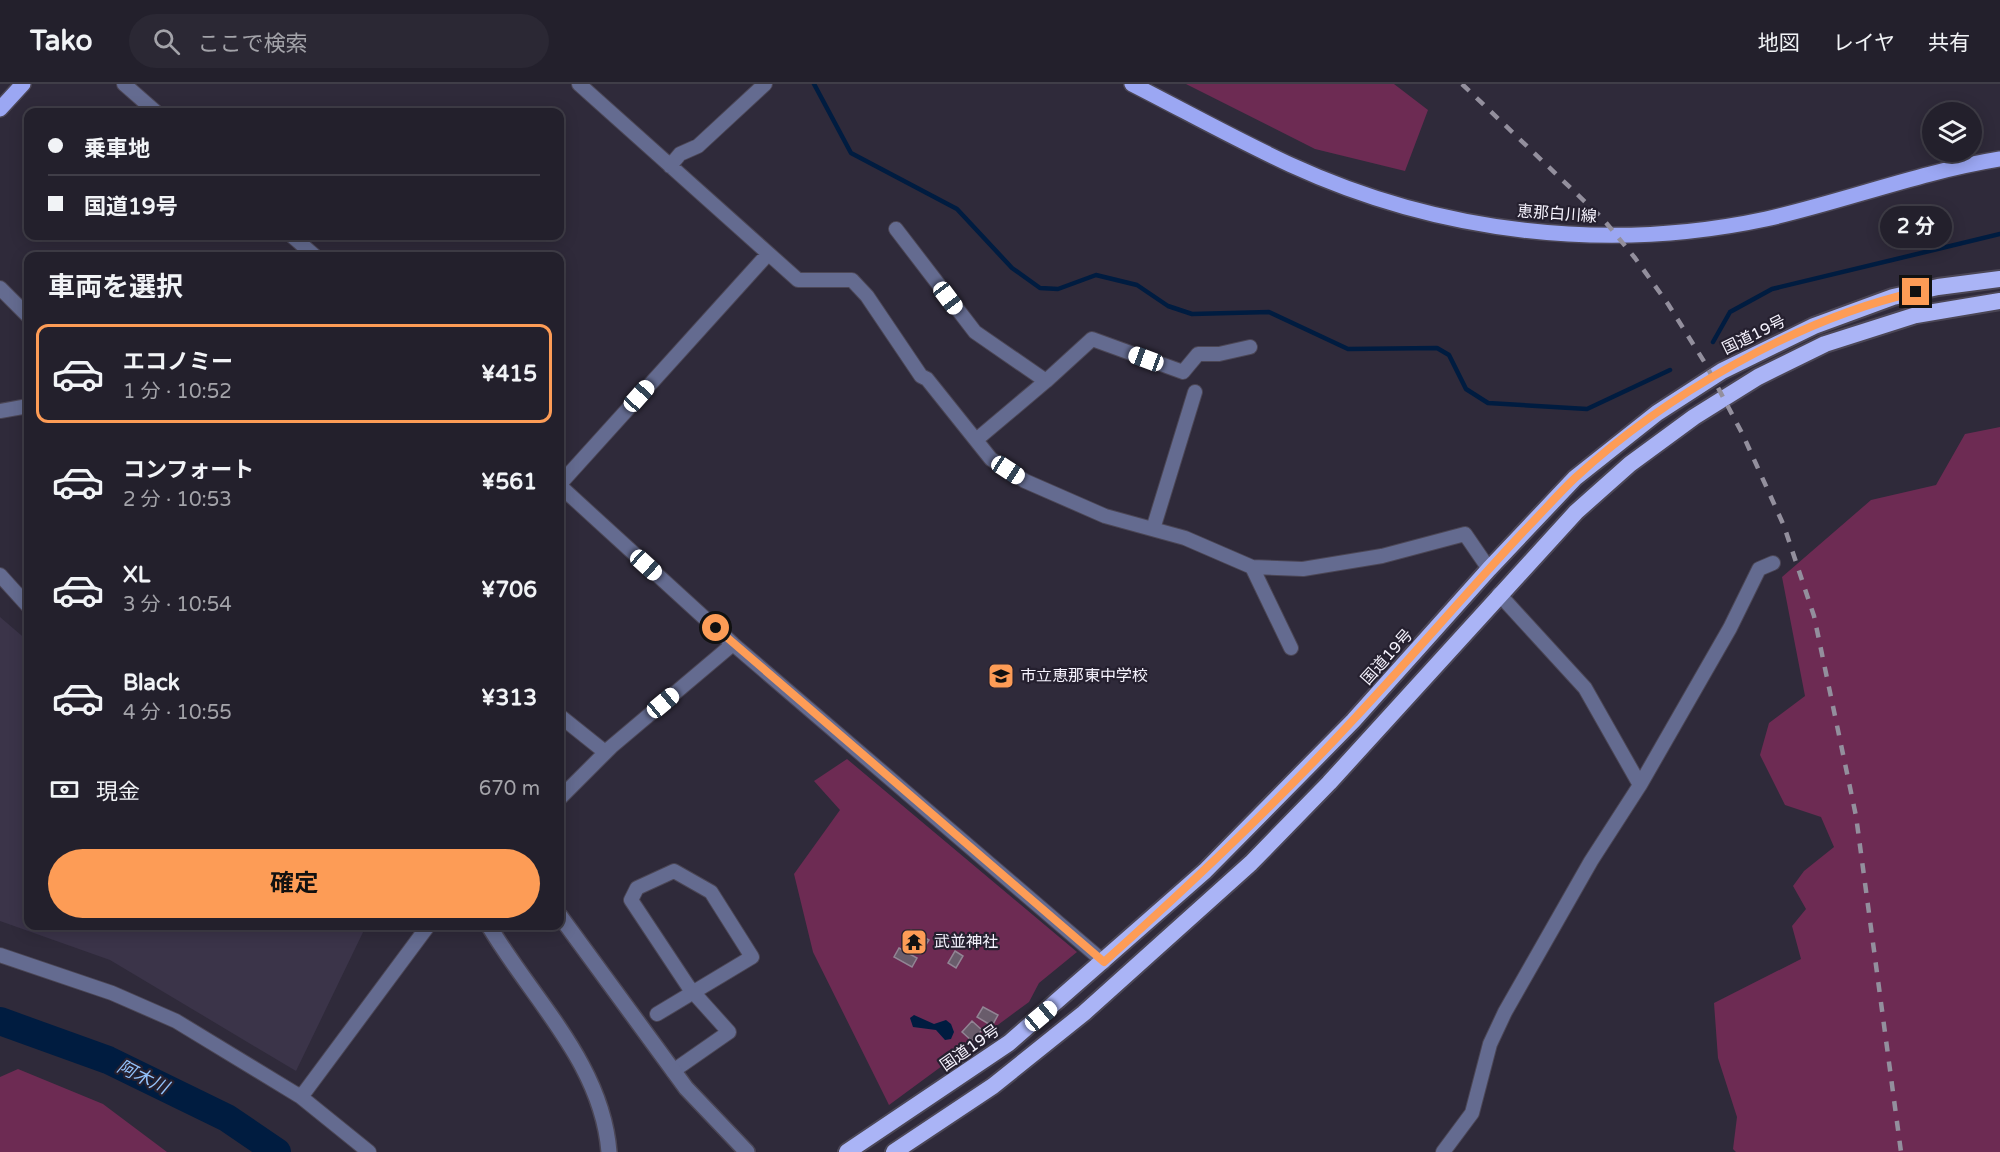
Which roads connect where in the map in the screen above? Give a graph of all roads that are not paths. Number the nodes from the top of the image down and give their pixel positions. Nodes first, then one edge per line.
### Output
1 (23, 84) edge
2 (124, 84) edge
3 (579, 84) edge
4 (765, 84) edge
5 (1132, 84) edge
6 (151, 108) edge
7 (0, 109) edge
8 (2000, 159) edge
9 (670, 166) junction
10 (896, 229) dead end
11 (297, 240) edge
12 (310, 252) edge
13 (767, 255) junction
14 (2000, 279) edge
15 (0, 288) edge
16 (2000, 301) edge
17 (24, 312) edge
18 (1250, 347) dead end
19 (1046, 381) junction
20 (1195, 392) dead end
21 (24, 407) edge
22 (0, 411) edge
23 (976, 440) junction
24 (564, 481) edge
25 (564, 489) edge
26 (1153, 529) junction
27 (1773, 563) dead end
28 (1252, 567) junction
29 (1489, 569) junction
30 (0, 575) edge
31 (1499, 594) junction
32 (24, 602) edge
33 (733, 644) junction
34 (1291, 648) dead end
35 (564, 719) edge
36 (605, 752) junction
37 (1640, 785) junction
38 (564, 794) edge
39 (564, 921) edge
40 (425, 930) edge
41 (492, 930) edge
42 (0, 955) edge
43 (1104, 962) junction
44 (693, 992) junction
45 (657, 1014) dead end
46 (673, 1071) junction
47 (301, 1097) junction
48 (369, 1152) edge
49 (609, 1152) edge
50 (747, 1152) edge
51 (847, 1152) edge
52 (894, 1152) edge
53 (1443, 1152) edge

1 - 7 main road
2 - 6 street
3 - 9 street
4 - 9 street
5 - 8 main road, 恵那白川線
9 - 13 street
10 - 19 street
11 - 12 street
13 - 23 street
13 - 24 street
14 - 29 highway, 国道19号
15 - 17 street
16 - 31 highway
18 - 19 street
19 - 23 street
20 - 26 street
21 - 22 street
23 - 26 street
25 - 33 street
26 - 28 street
27 - 37 street
28 - 29 street
28 - 34 street
29 - 43 highway, 国道19号
30 - 32 street
31 - 37 street
31 - 52 highway
33 - 36 street
33 - 43 street
35 - 36 street
36 - 38 street
37 - 53 street
39 - 46 street
40 - 47 street
41 - 49 street
42 - 47 street
43 - 51 highway, 国道19号
44 - 44 street
44 - 45 street
44 - 46 street
46 - 50 street
47 - 48 street

